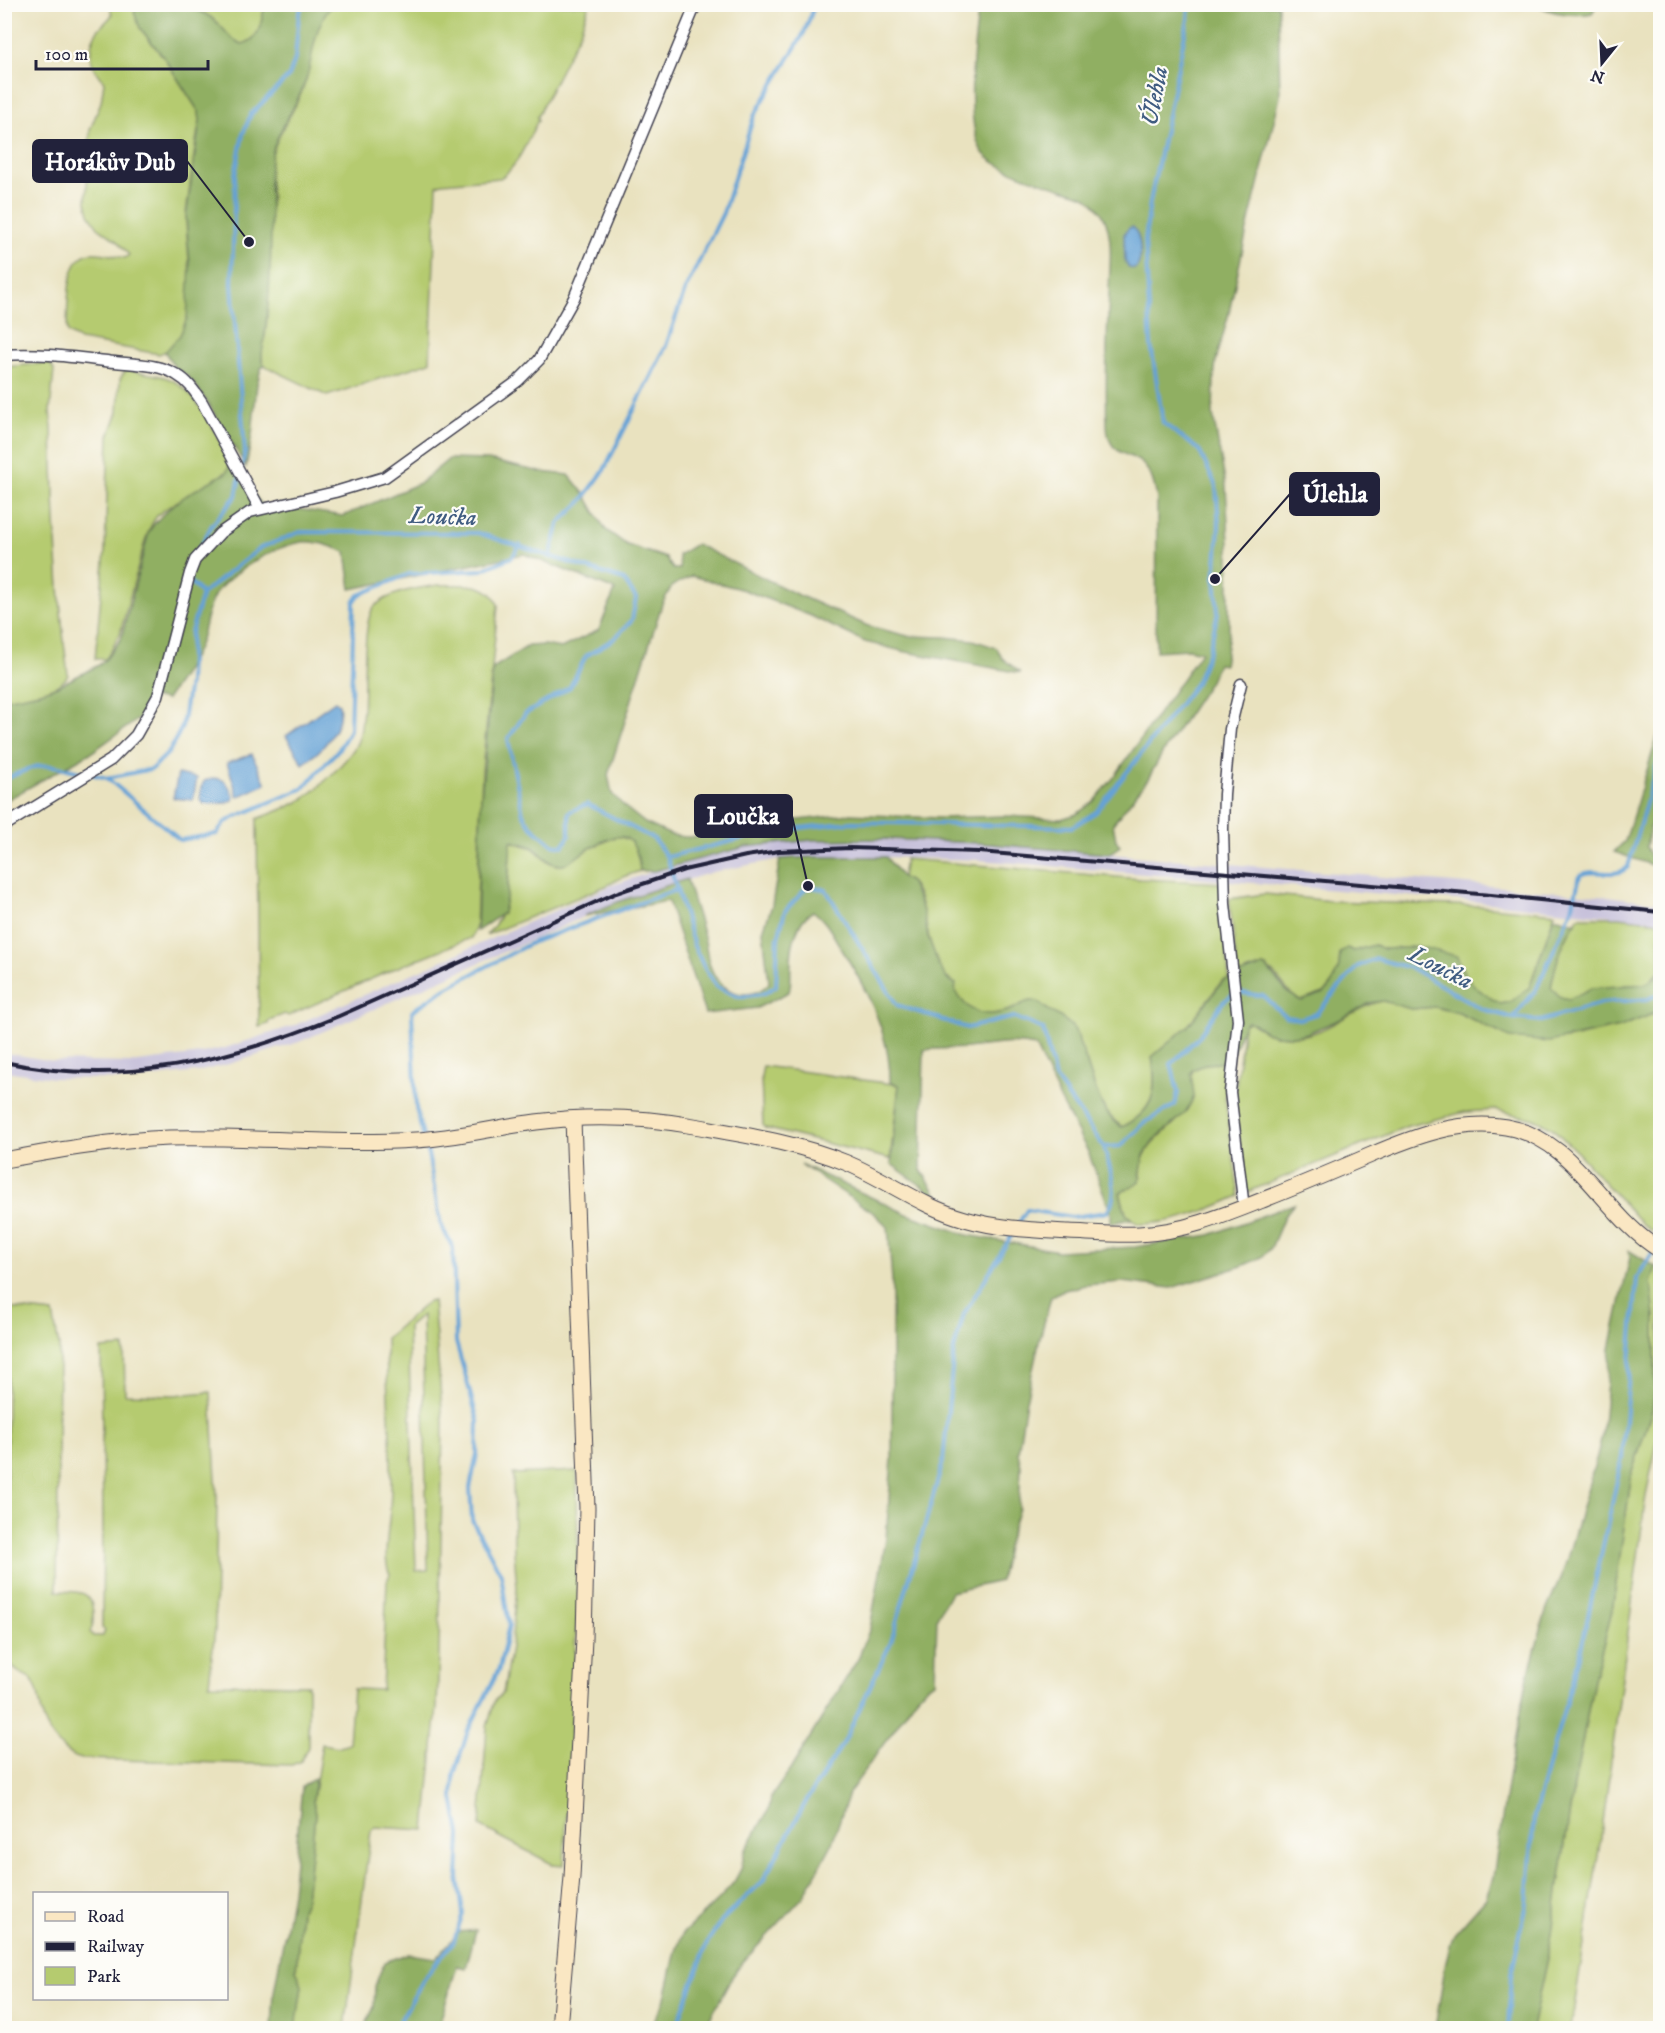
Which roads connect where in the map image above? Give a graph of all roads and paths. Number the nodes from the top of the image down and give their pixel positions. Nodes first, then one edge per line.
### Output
1 (696, 4) edge
2 (4, 355) edge
3 (260, 509) junction
4 (1241, 684) dead end
5 (4, 826) edge
6 (573, 1119) junction
7 (4, 1160) edge
8 (1244, 1208) junction
9 (1660, 1250) edge
10 (559, 2028) edge

1 - 3 street
2 - 3 street
3 - 5 street
4 - 8 street
6 - 7 main road
6 - 8 main road
6 - 10 main road
8 - 9 main road

